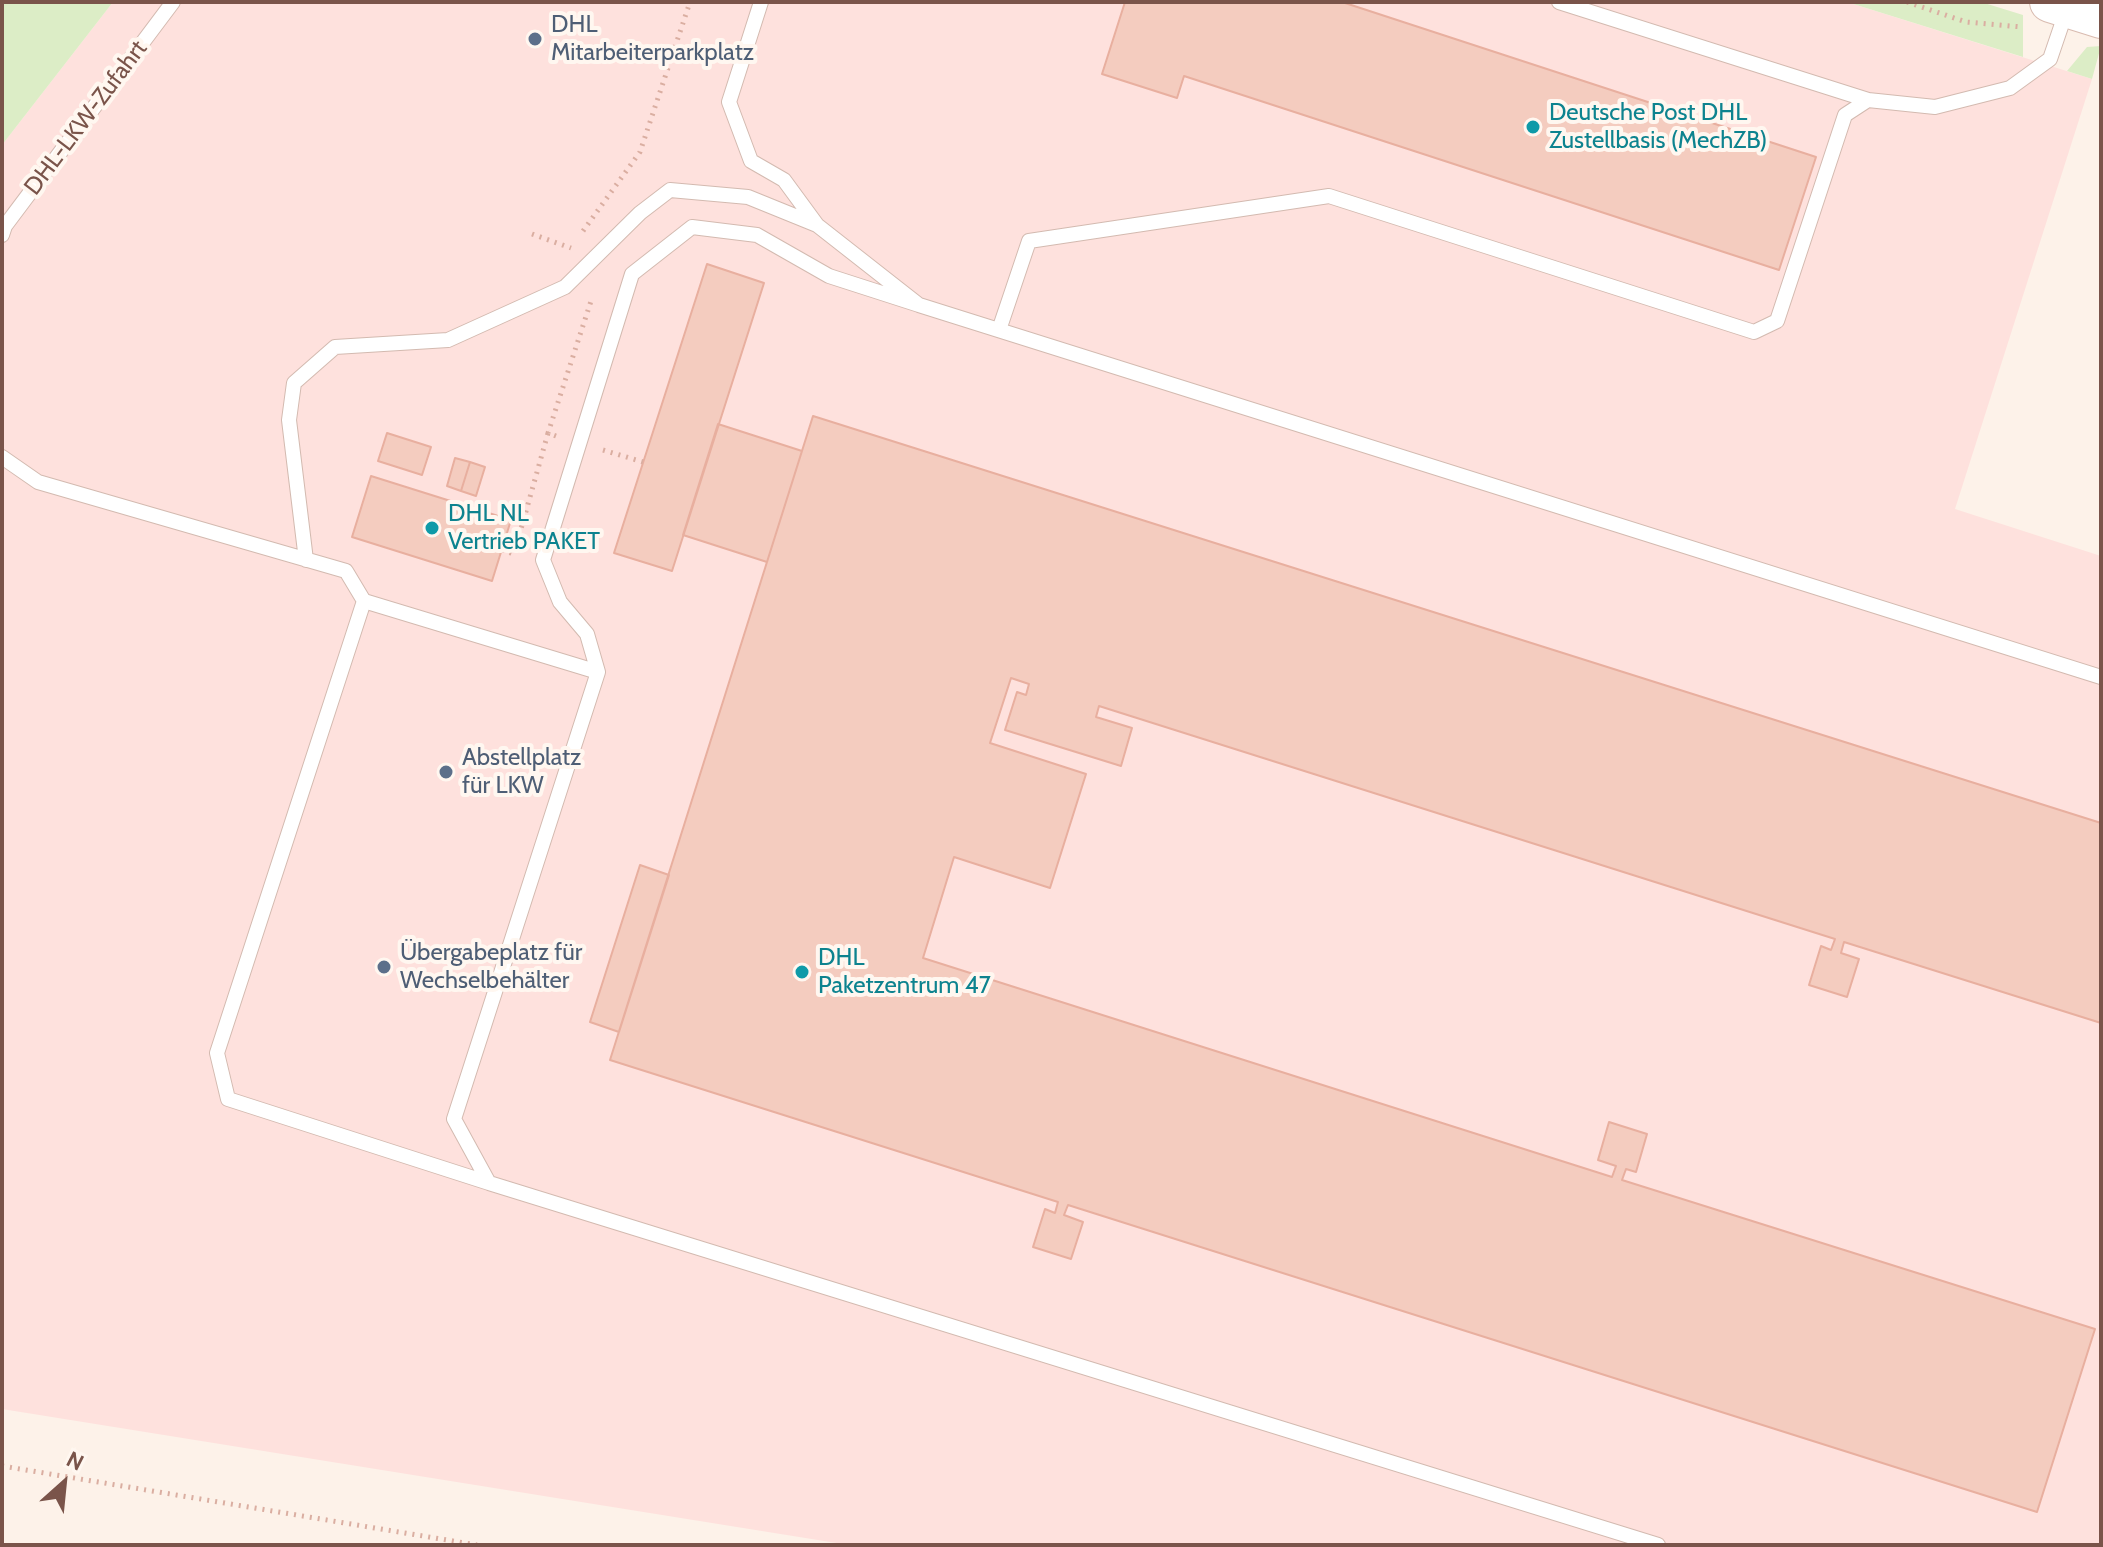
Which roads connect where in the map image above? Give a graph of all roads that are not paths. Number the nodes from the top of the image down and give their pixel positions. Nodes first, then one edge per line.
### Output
1 (173, 2) edge
2 (761, 2) edge
3 (1559, 2) edge
4 (2069, 15) edge
5 (1868, 100) junction
6 (817, 225) junction
7 (2, 235) edge
8 (919, 305) junction
9 (999, 330) junction
10 (2, 457) edge
11 (306, 560) junction
12 (364, 601) junction
13 (598, 672) junction
14 (2101, 677) edge
15 (489, 1183) junction
16 (1658, 1545) edge

1 - 7 lane, DHL-LKW-Zufahrt
2 - 6 lane
3 - 5 lane
4 - 5 lane
5 - 9 lane
6 - 8 lane
6 - 11 lane
8 - 9 lane
8 - 13 lane
9 - 14 lane
10 - 11 lane
11 - 12 lane
12 - 13 lane
12 - 15 lane
13 - 15 lane
15 - 16 lane

